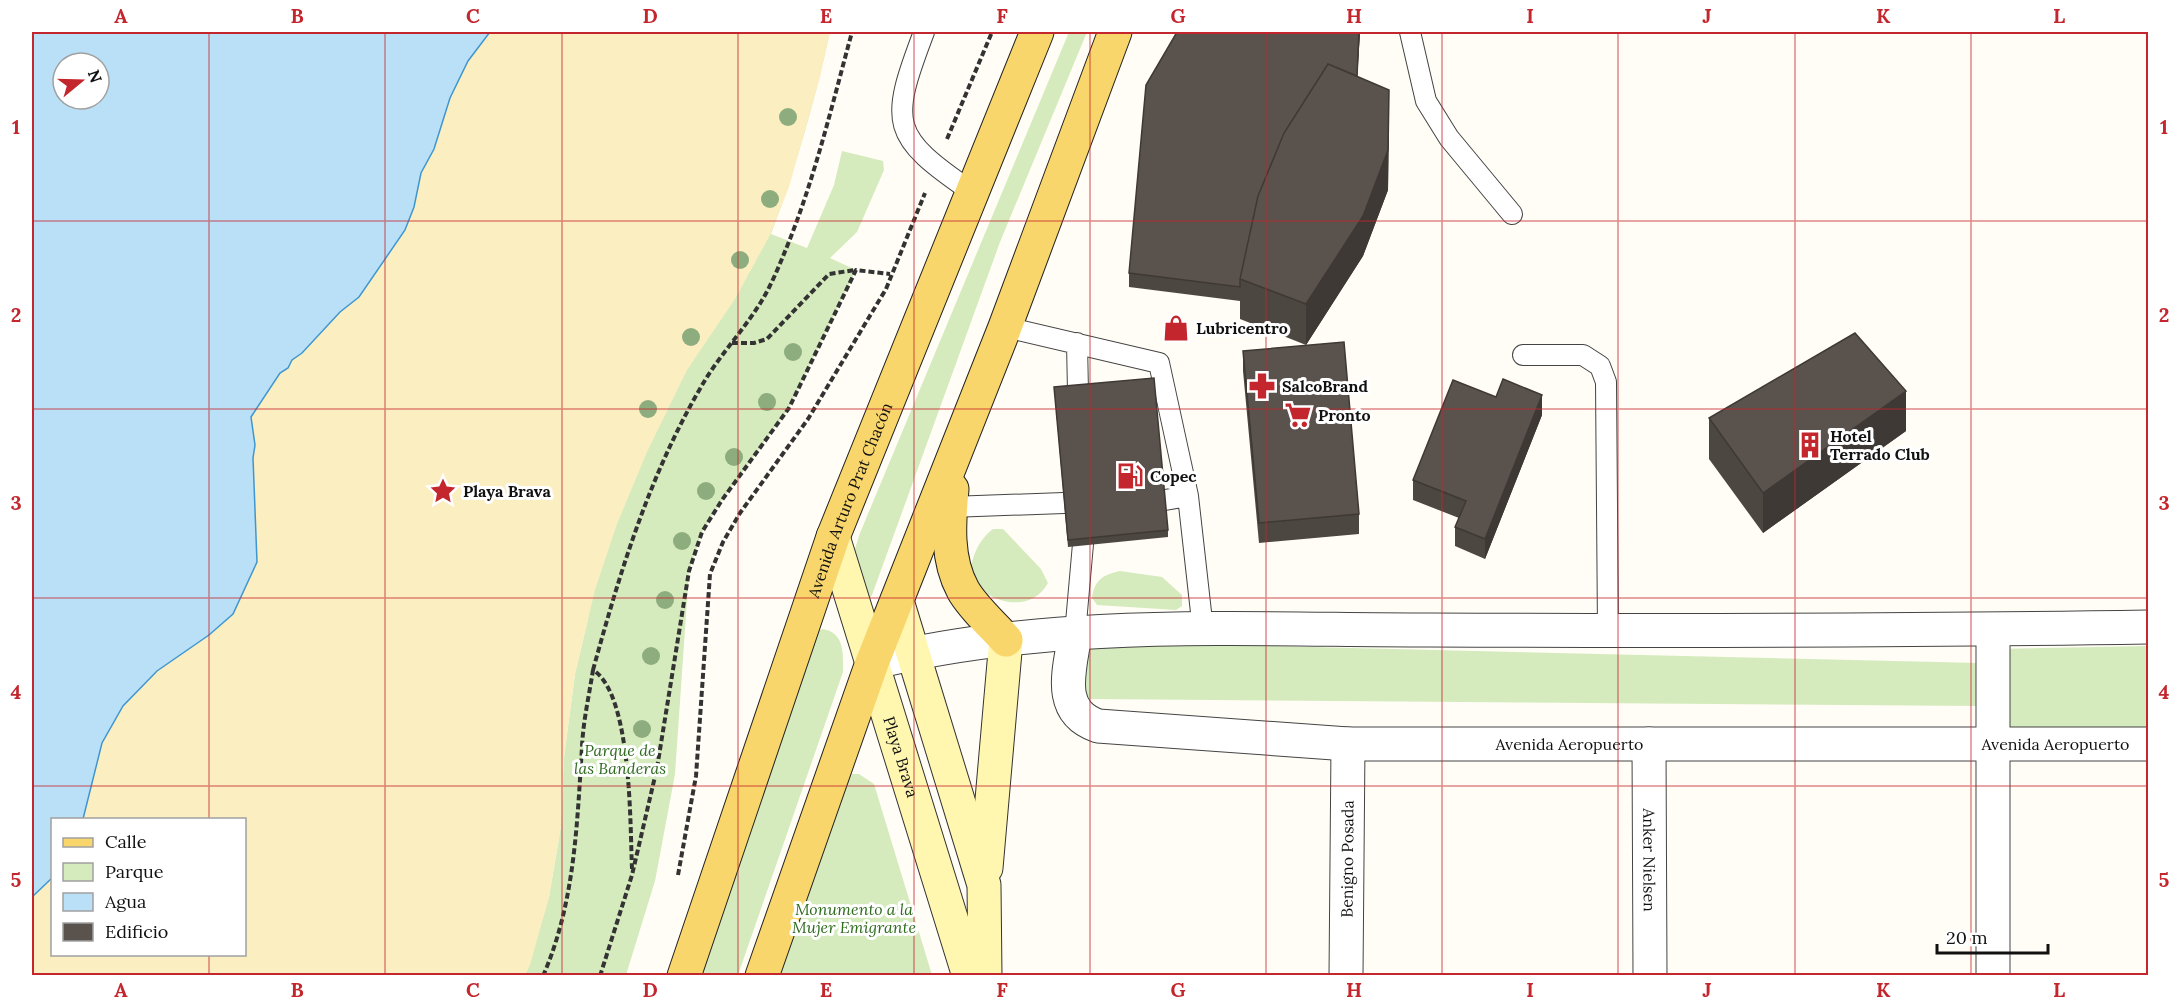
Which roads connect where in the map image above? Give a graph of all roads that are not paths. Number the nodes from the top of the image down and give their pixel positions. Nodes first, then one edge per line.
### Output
1 (924, 32) edge
2 (1037, 32) edge
3 (1410, 32) edge
4 (1116, 34) edge
5 (972, 192) junction
6 (1512, 214) dead end
7 (1005, 327) junction
8 (1077, 343) junction
9 (1523, 355) dead end
10 (1078, 392) edge
11 (954, 455) junction
12 (1188, 496) junction
13 (1165, 500) edge
14 (1064, 503) edge
15 (950, 507) junction
16 (833, 537) junction
17 (1083, 544) edge
18 (897, 601) junction
19 (2148, 627) edge
20 (1203, 630) junction
21 (1993, 630) junction
22 (1608, 631) junction
23 (1075, 634) junction
24 (1006, 640) junction
25 (913, 653) junction
26 (872, 663) junction
27 (1347, 744) junction
28 (1649, 744) junction
29 (1993, 744) junction
30 (2148, 744) edge
31 (984, 885) junction
32 (684, 975) edge
33 (762, 975) edge
34 (969, 975) edge
35 (985, 975) edge
36 (1346, 975) edge
37 (1650, 975) edge
38 (1992, 975) edge

1 - 5 lane
2 - 5 main road, Avenida Arturo Prat Chacón
3 - 6 lane
4 - 7 main road
5 - 16 main road, Avenida Arturo Prat Chacón
7 - 8 lane
7 - 11 main road
8 - 10 lane
8 - 12 lane
9 - 22 lane
11 - 15 main road
11 - 18 main road
12 - 13 lane
12 - 20 lane
14 - 15 lane
15 - 24 main road
16 - 26 street, Playa Brava
16 - 32 main road, Avenida Arturo Prat Chacón
17 - 23 lane
18 - 25 street
18 - 26 main road
19 - 21 street
20 - 22 street
20 - 23 street
21 - 22 street
21 - 29 street
23 - 24 street
23 - 27 street, Avenida Aeropuerto
24 - 25 street
24 - 31 street
25 - 26 street
25 - 31 street
26 - 33 main road
26 - 34 street, Playa Brava
27 - 28 street, Avenida Aeropuerto
27 - 36 street, Benigno Posada
28 - 29 street, Avenida Aeropuerto
28 - 37 street, Anker Nielsen
29 - 30 street, Avenida Aeropuerto
29 - 38 street
31 - 35 street

